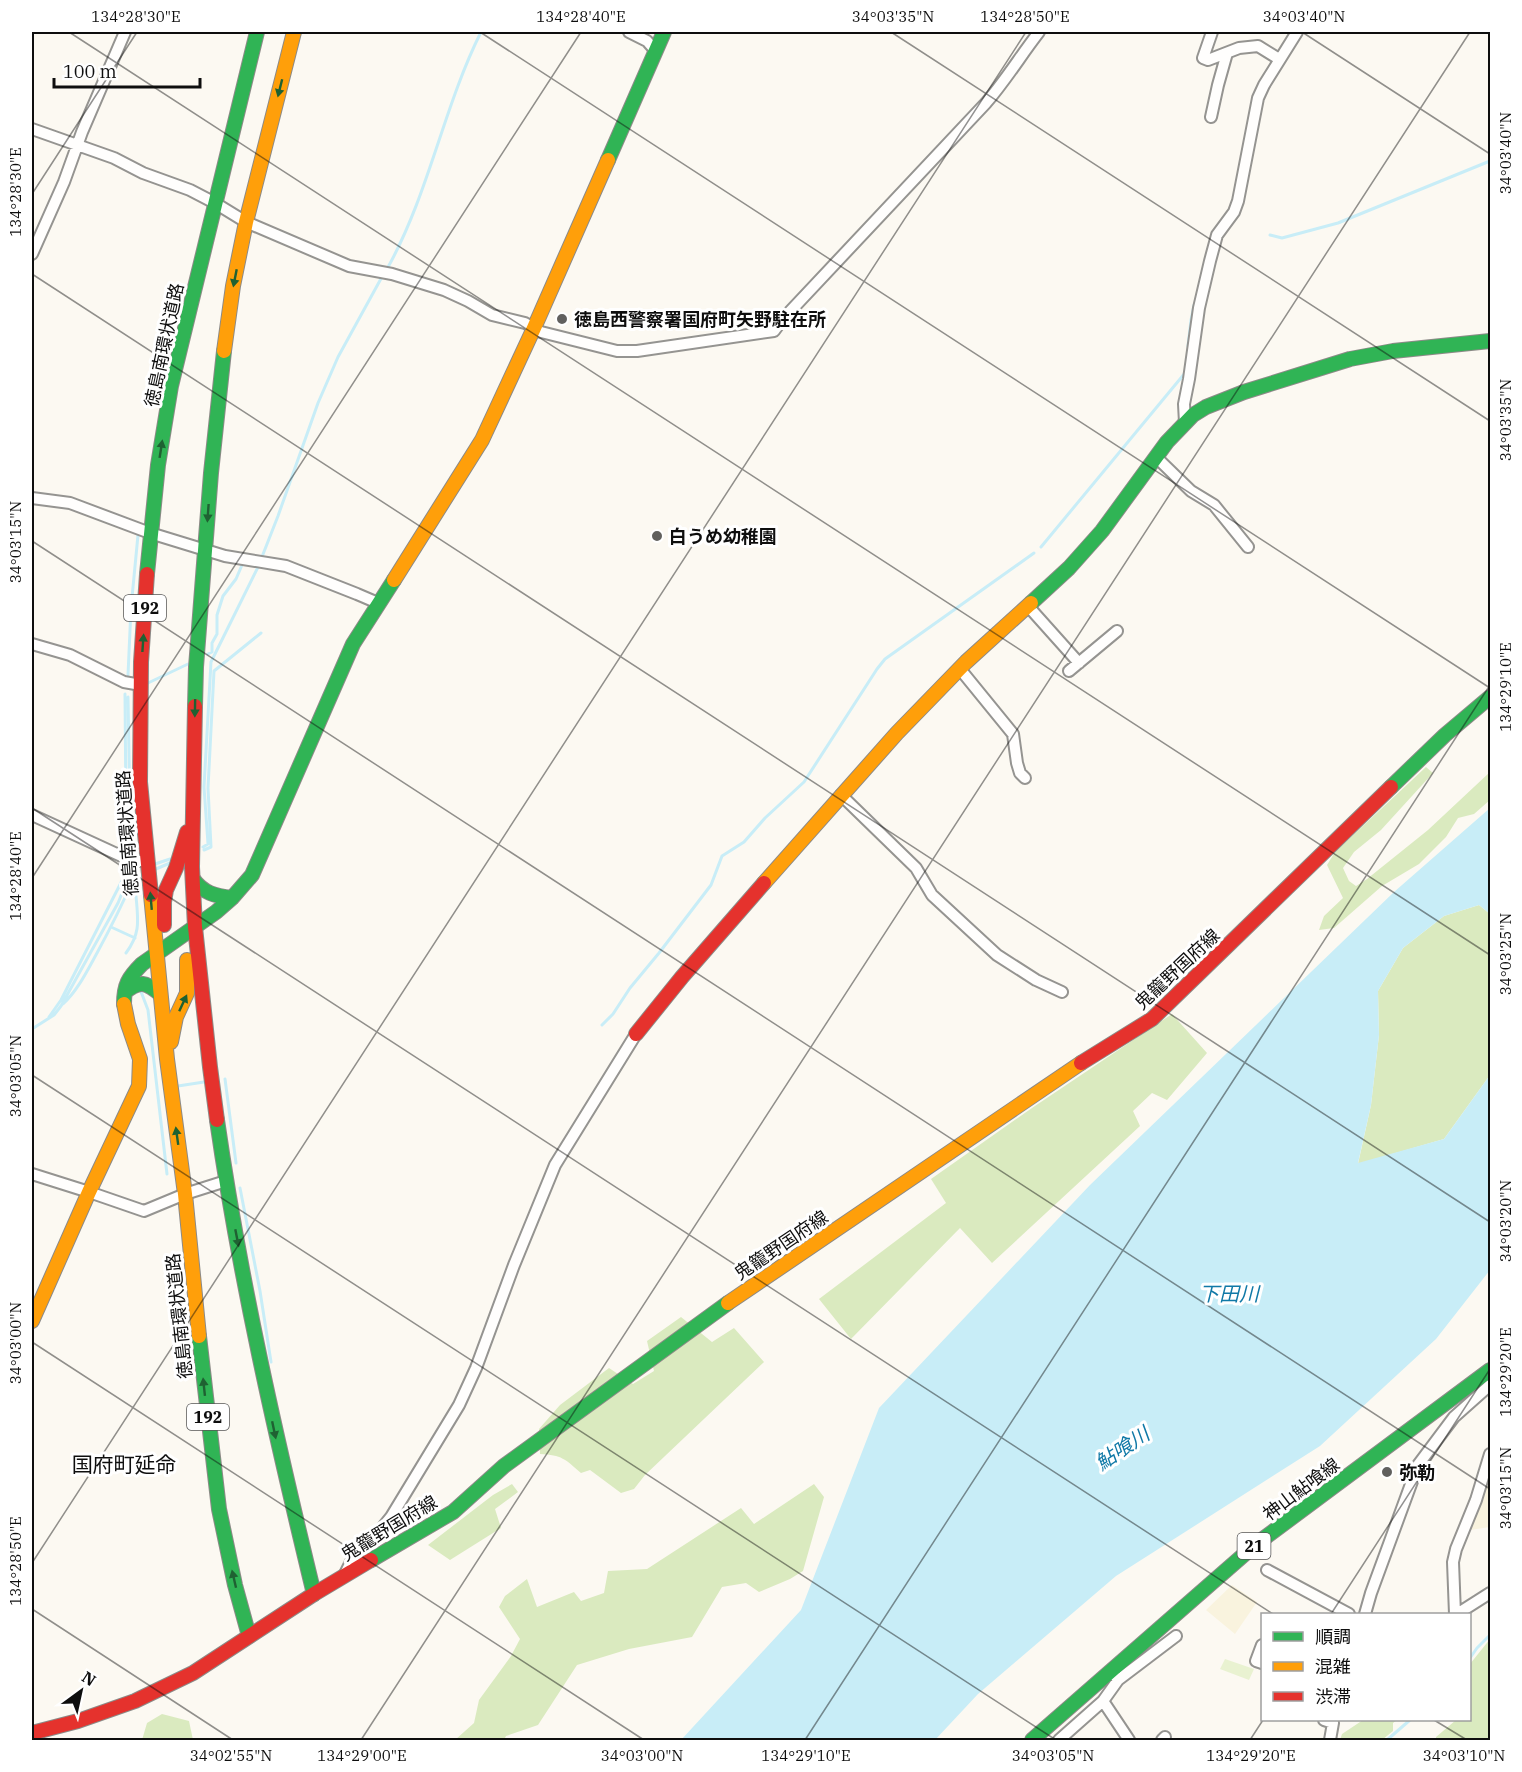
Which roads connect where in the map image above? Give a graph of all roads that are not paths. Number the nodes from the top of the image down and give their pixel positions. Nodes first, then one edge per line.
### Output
1 (124, 32) edge
2 (257, 32) edge
3 (294, 32) edge
4 (629, 32) edge
5 (664, 32) edge
6 (1039, 32) edge
7 (1212, 32) edge
8 (1297, 32) edge
9 (655, 50) junction
10 (1227, 53) junction
11 (1279, 60) junction
12 (1211, 117) dead end
13 (32, 129) edge
14 (77, 145) junction
15 (216, 203) junction
16 (246, 222) junction
17 (32, 254) edge
18 (534, 328) junction
19 (1491, 340) edge
20 (1185, 423) junction
21 (1156, 457) junction
22 (32, 498) edge
23 (150, 533) junction
24 (1248, 547) dead end
25 (206, 549) junction
26 (378, 603) junction
27 (1028, 606) junction
28 (1117, 631) dead end
29 (32, 644) edge
30 (1078, 663) junction
31 (960, 669) junction
32 (1069, 671) dead end
33 (141, 685) junction
34 (1491, 697) edge
35 (1025, 778) dead end
36 (841, 795) junction
37 (32, 815) edge
38 (193, 816) junction
39 (147, 861) junction
40 (193, 879) junction
41 (232, 898) junction
42 (195, 927) junction
43 (157, 954) junction
44 (125, 992) junction
45 (1062, 992) dead end
46 (160, 994) junction
47 (636, 1034) joint
48 (167, 1059) junction
49 (32, 1174) edge
50 (226, 1181) junction
51 (89, 1192) junction
52 (185, 1194) junction
53 (32, 1321) edge
54 (1491, 1370) edge
55 (1491, 1385) edge
56 (1491, 1454) edge
57 (1267, 1570) dead end
58 (344, 1576) junction
59 (1491, 1593) edge
60 (314, 1594) junction
61 (1347, 1613) edge
62 (1365, 1613) edge
63 (1456, 1613) edge
64 (1458, 1613) edge
65 (249, 1636) junction
66 (1176, 1636) dead end
67 (1261, 1649) edge
68 (1261, 1662) edge
69 (1114, 1675) junction
70 (1103, 1701) junction
71 (1330, 1721) edge
72 (32, 1733) edge
73 (1032, 1740) edge
74 (1059, 1740) edge
75 (1129, 1740) edge
76 (1328, 1740) edge

1 - 14 street
2 - 15 main road, 徳島南環状道路 / 192
3 -> 16 main road
4 - 9 street
5 - 9 main road
6 - 18 street
7 - 10 street
8 - 11 street
9 - 18 main road
10 - 11 street
10 - 12 street
11 - 20 street
13 - 14 street
14 - 15 street
14 - 17 street
15 - 16 street
23 -> 15 main road, 徳島南環状道路 / 192
16 - 18 street
16 -> 25 main road
18 - 26 main road
19 - 20 main road
20 - 21 main road
21 - 24 street
21 - 27 main road
22 - 23 street
23 - 25 street
33 -> 23 main road, 徳島南環状道路 / 192
25 - 26 street
25 -> 38 main road
26 - 41 main road
27 - 30 street
27 - 31 main road
28 - 30 street
29 - 33 street
30 - 32 street
31 - 35 street
31 - 36 main road
33 - 39 main road, 徳島南環状道路 / 192
34 - 58 main road, 鬼籠野国府線
36 - 45 street
36 - 47 main road
37 - 39 street
38 - 40 main road
38 - 43 main road
43 -> 39 main road, 徳島南環状道路 / 192
40 - 41 main road
40 - 42 main road
41 - 42 main road
42 - 43 main road
48 -> 42 main road
42 - 50 main road
43 - 44 main road
43 - 46 main road, 徳島南環状道路 / 192
44 - 46 main road
44 - 51 main road
46 - 48 main road, 徳島南環状道路 / 192
47 - 58 street
52 -> 48 main road, 徳島南環状道路 / 192
49 - 51 street
50 - 52 street
50 -> 60 main road
51 - 52 street
51 - 53 main road
65 -> 52 main road, 徳島南環状道路 / 192
54 - 69 main road, 神山鮎喰線 / 21
55 - 62 street
56 - 63 street
57 - 61 street
58 - 60 main road, 鬼籠野国府線
59 - 64 street
60 - 65 main road, 鬼籠野国府線
65 - 72 main road, 鬼籠野国府線
66 - 69 street
67 - 68 street
69 - 70 street
69 - 73 main road, 神山鮎喰線 / 21
70 - 74 street
70 - 75 street
71 - 76 street

